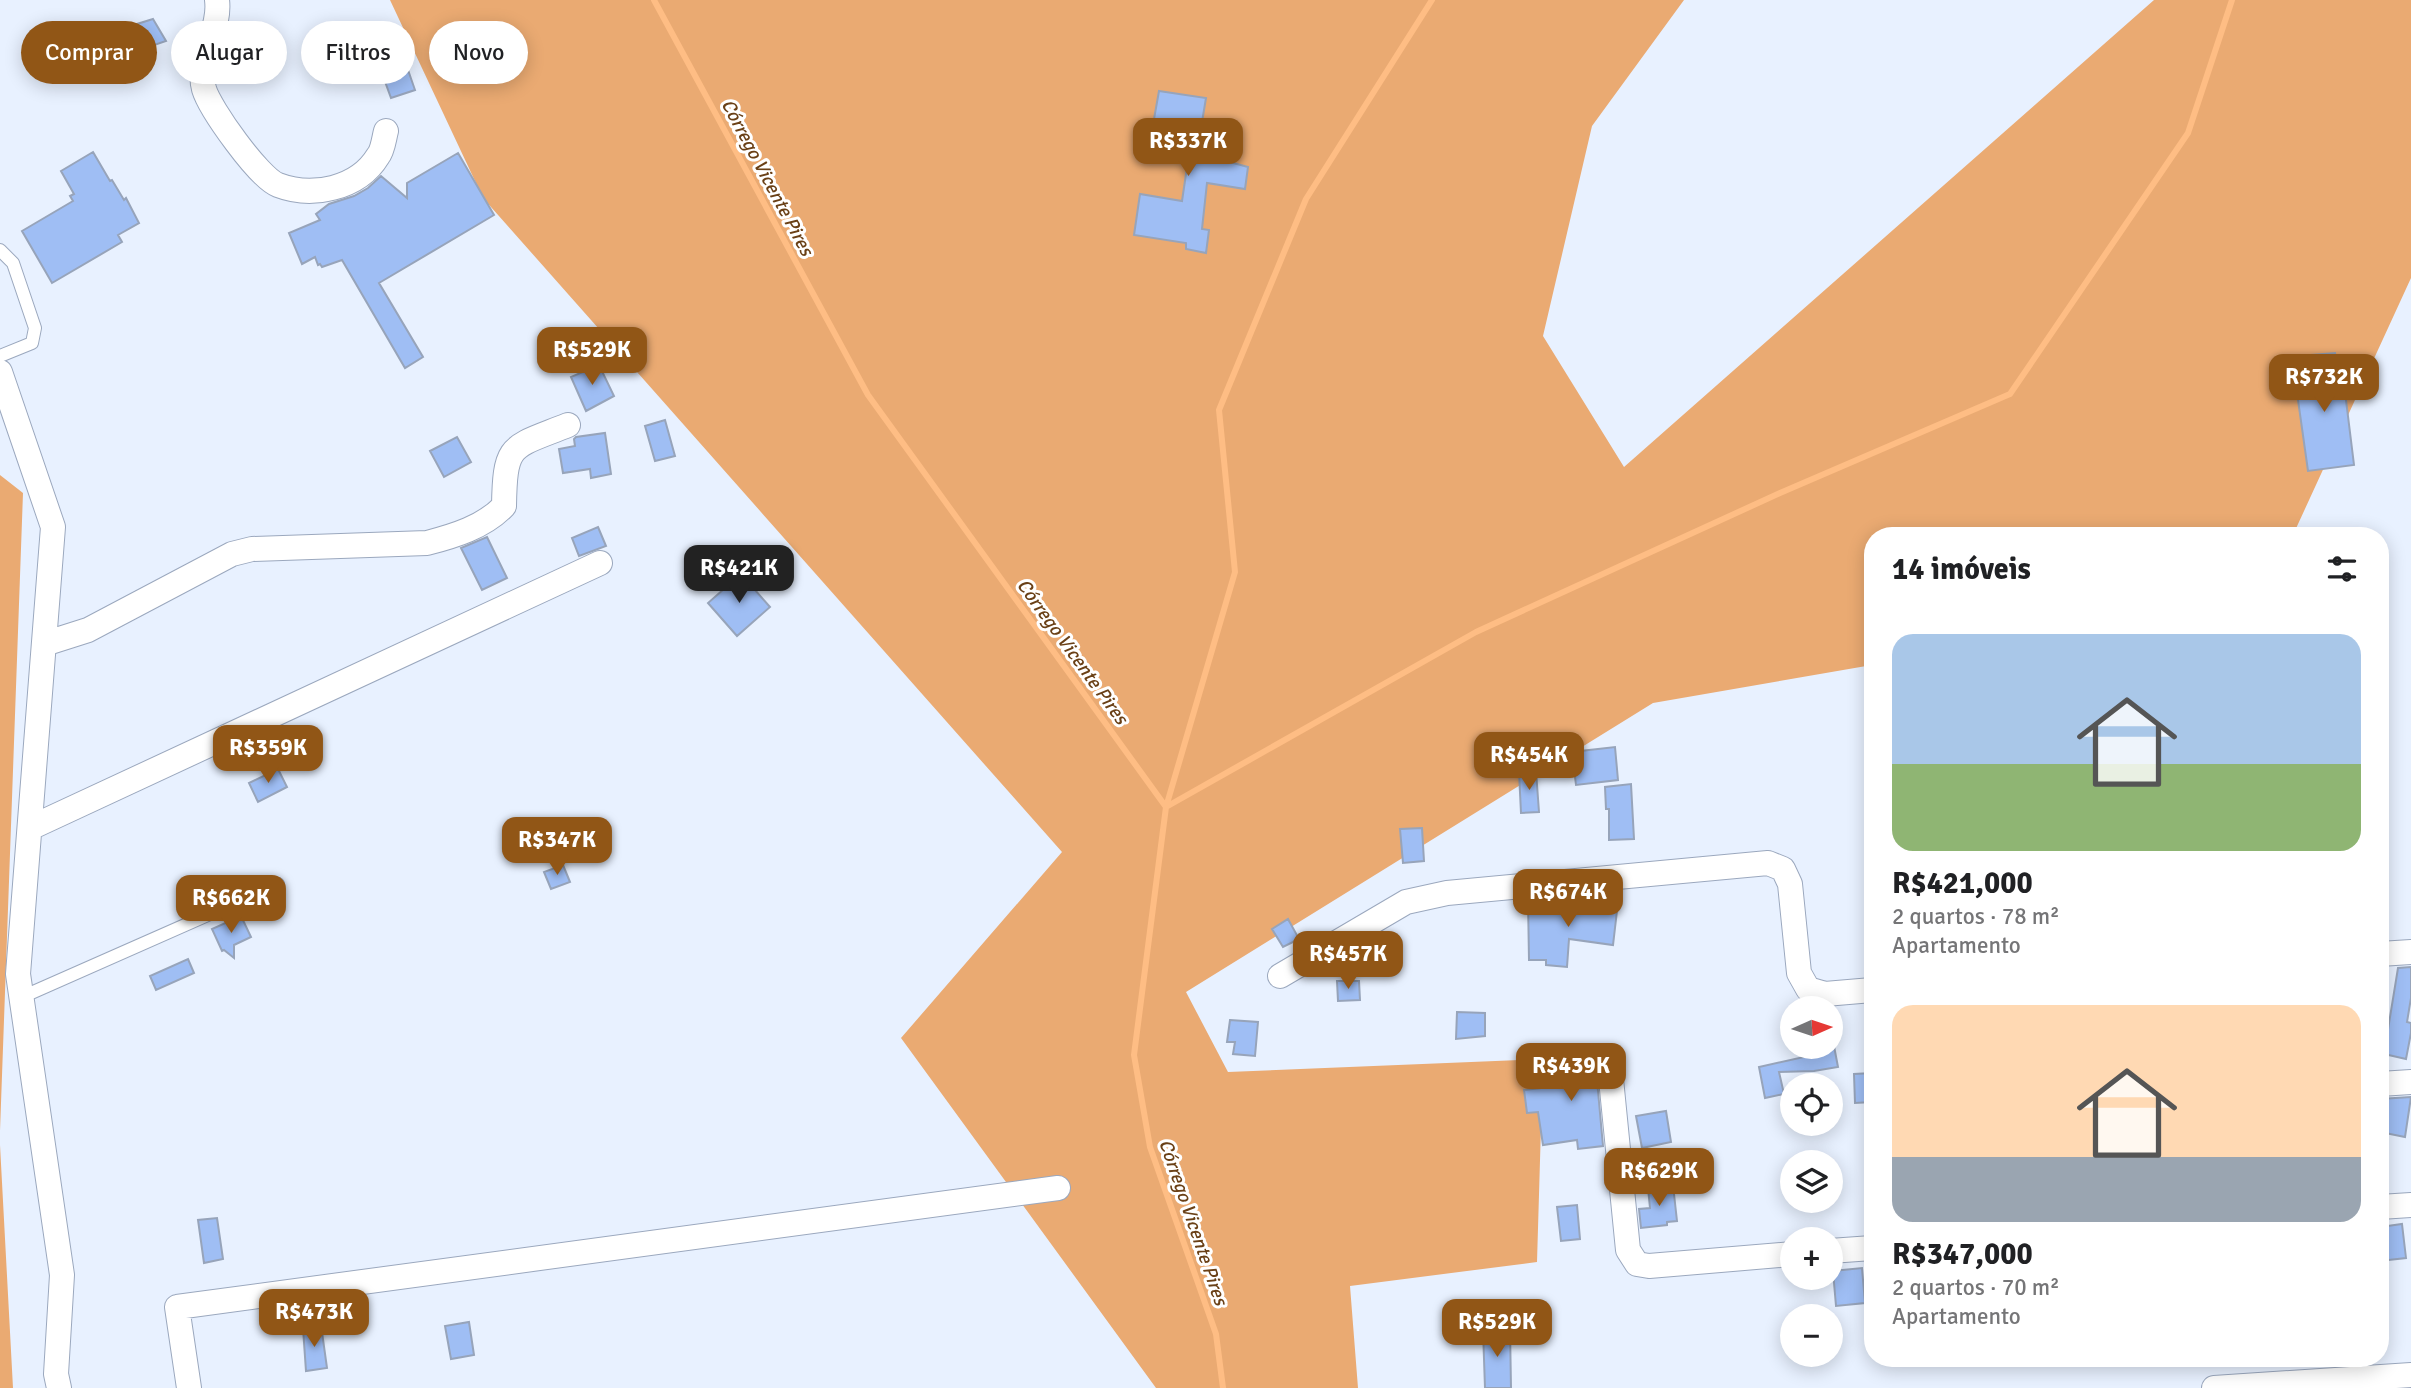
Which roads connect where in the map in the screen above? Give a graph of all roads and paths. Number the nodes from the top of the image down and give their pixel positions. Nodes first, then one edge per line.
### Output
1 (217, 0) edge
2 (386, 131) dead end
3 (0, 250) edge
4 (0, 356) edge
5 (0, 372) edge
6 (568, 425) dead end
7 (600, 563) dead end
8 (44, 644) junction
9 (30, 828) junction
10 (278, 884) dead end
11 (2411, 952) edge
12 (2389, 953) edge
13 (1280, 976) dead end
14 (1864, 991) edge
15 (22, 998) junction
16 (1610, 1069) dead end
17 (2411, 1082) edge
18 (2389, 1083) edge
19 (1058, 1188) dead end
20 (2411, 1205) edge
21 (2389, 1206) edge
22 (1864, 1249) edge
23 (1843, 1250) edge
24 (1780, 1255) edge
25 (2411, 1374) edge
26 (59, 1388) edge
27 (189, 1388) edge
28 (2214, 1388) edge

1 - 2 street
3 - 4 lane
5 - 8 street
6 - 8 street
7 - 9 street
8 - 9 street
9 - 15 street
10 - 15 lane
11 - 12 street
13 - 14 street
15 - 26 street
16 - 24 street
17 - 18 street
19 - 27 street
20 - 21 street
22 - 23 street
25 - 28 street

